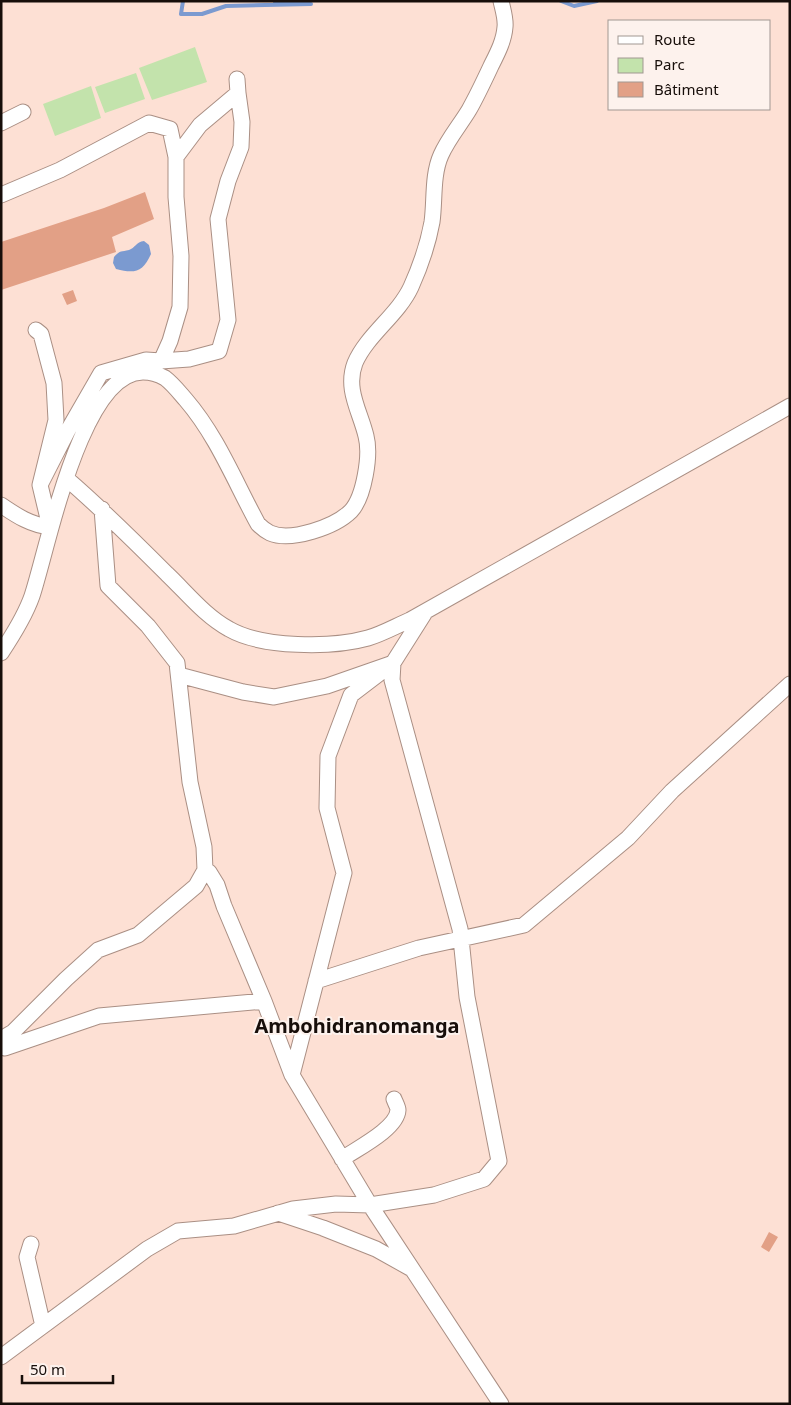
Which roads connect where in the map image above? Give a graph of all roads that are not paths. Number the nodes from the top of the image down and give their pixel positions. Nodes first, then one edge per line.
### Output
1 (501, 1) edge
2 (23, 112) dead end
3 (1, 123) edge
4 (176, 157) junction
5 (1, 195) edge
6 (36, 330) dead end
7 (161, 361) junction
8 (790, 406) edge
9 (67, 479) junction
10 (40, 485) junction
11 (1, 505) edge
12 (102, 509) junction
13 (50, 527) junction
14 (426, 610) junction
15 (1, 652) edge
16 (393, 663) junction
17 (179, 674) junction
18 (790, 684) edge
19 (205, 870) junction
20 (461, 940) junction
21 (316, 981) junction
22 (264, 1001) junction
23 (5, 1044) edge
24 (292, 1075) junction
25 (394, 1099) dead end
26 (342, 1159) junction
27 (370, 1205) junction
28 (278, 1213) junction
29 (31, 1244) dead end
30 (414, 1270) junction
31 (43, 1326) junction
32 (1, 1358) edge
33 (501, 1404) edge

1 - 9 street
2 - 3 street
4 - 5 street
4 - 7 street
4 - 7 street
6 - 10 street
7 - 10 street
8 - 14 street
9 - 12 street
9 - 13 street
10 - 13 street
11 - 13 street
12 - 14 street
12 - 17 street
13 - 15 street
14 - 16 street
16 - 17 street
16 - 20 street
16 - 21 street
17 - 19 street
18 - 20 street
19 - 22 street
19 - 23 street
20 - 21 street
20 - 27 street
21 - 24 street
22 - 23 street
22 - 24 street
24 - 26 street
25 - 26 street
26 - 27 street
27 - 28 street
27 - 30 street
28 - 30 street
28 - 31 street
29 - 31 street
30 - 33 street
31 - 32 street

